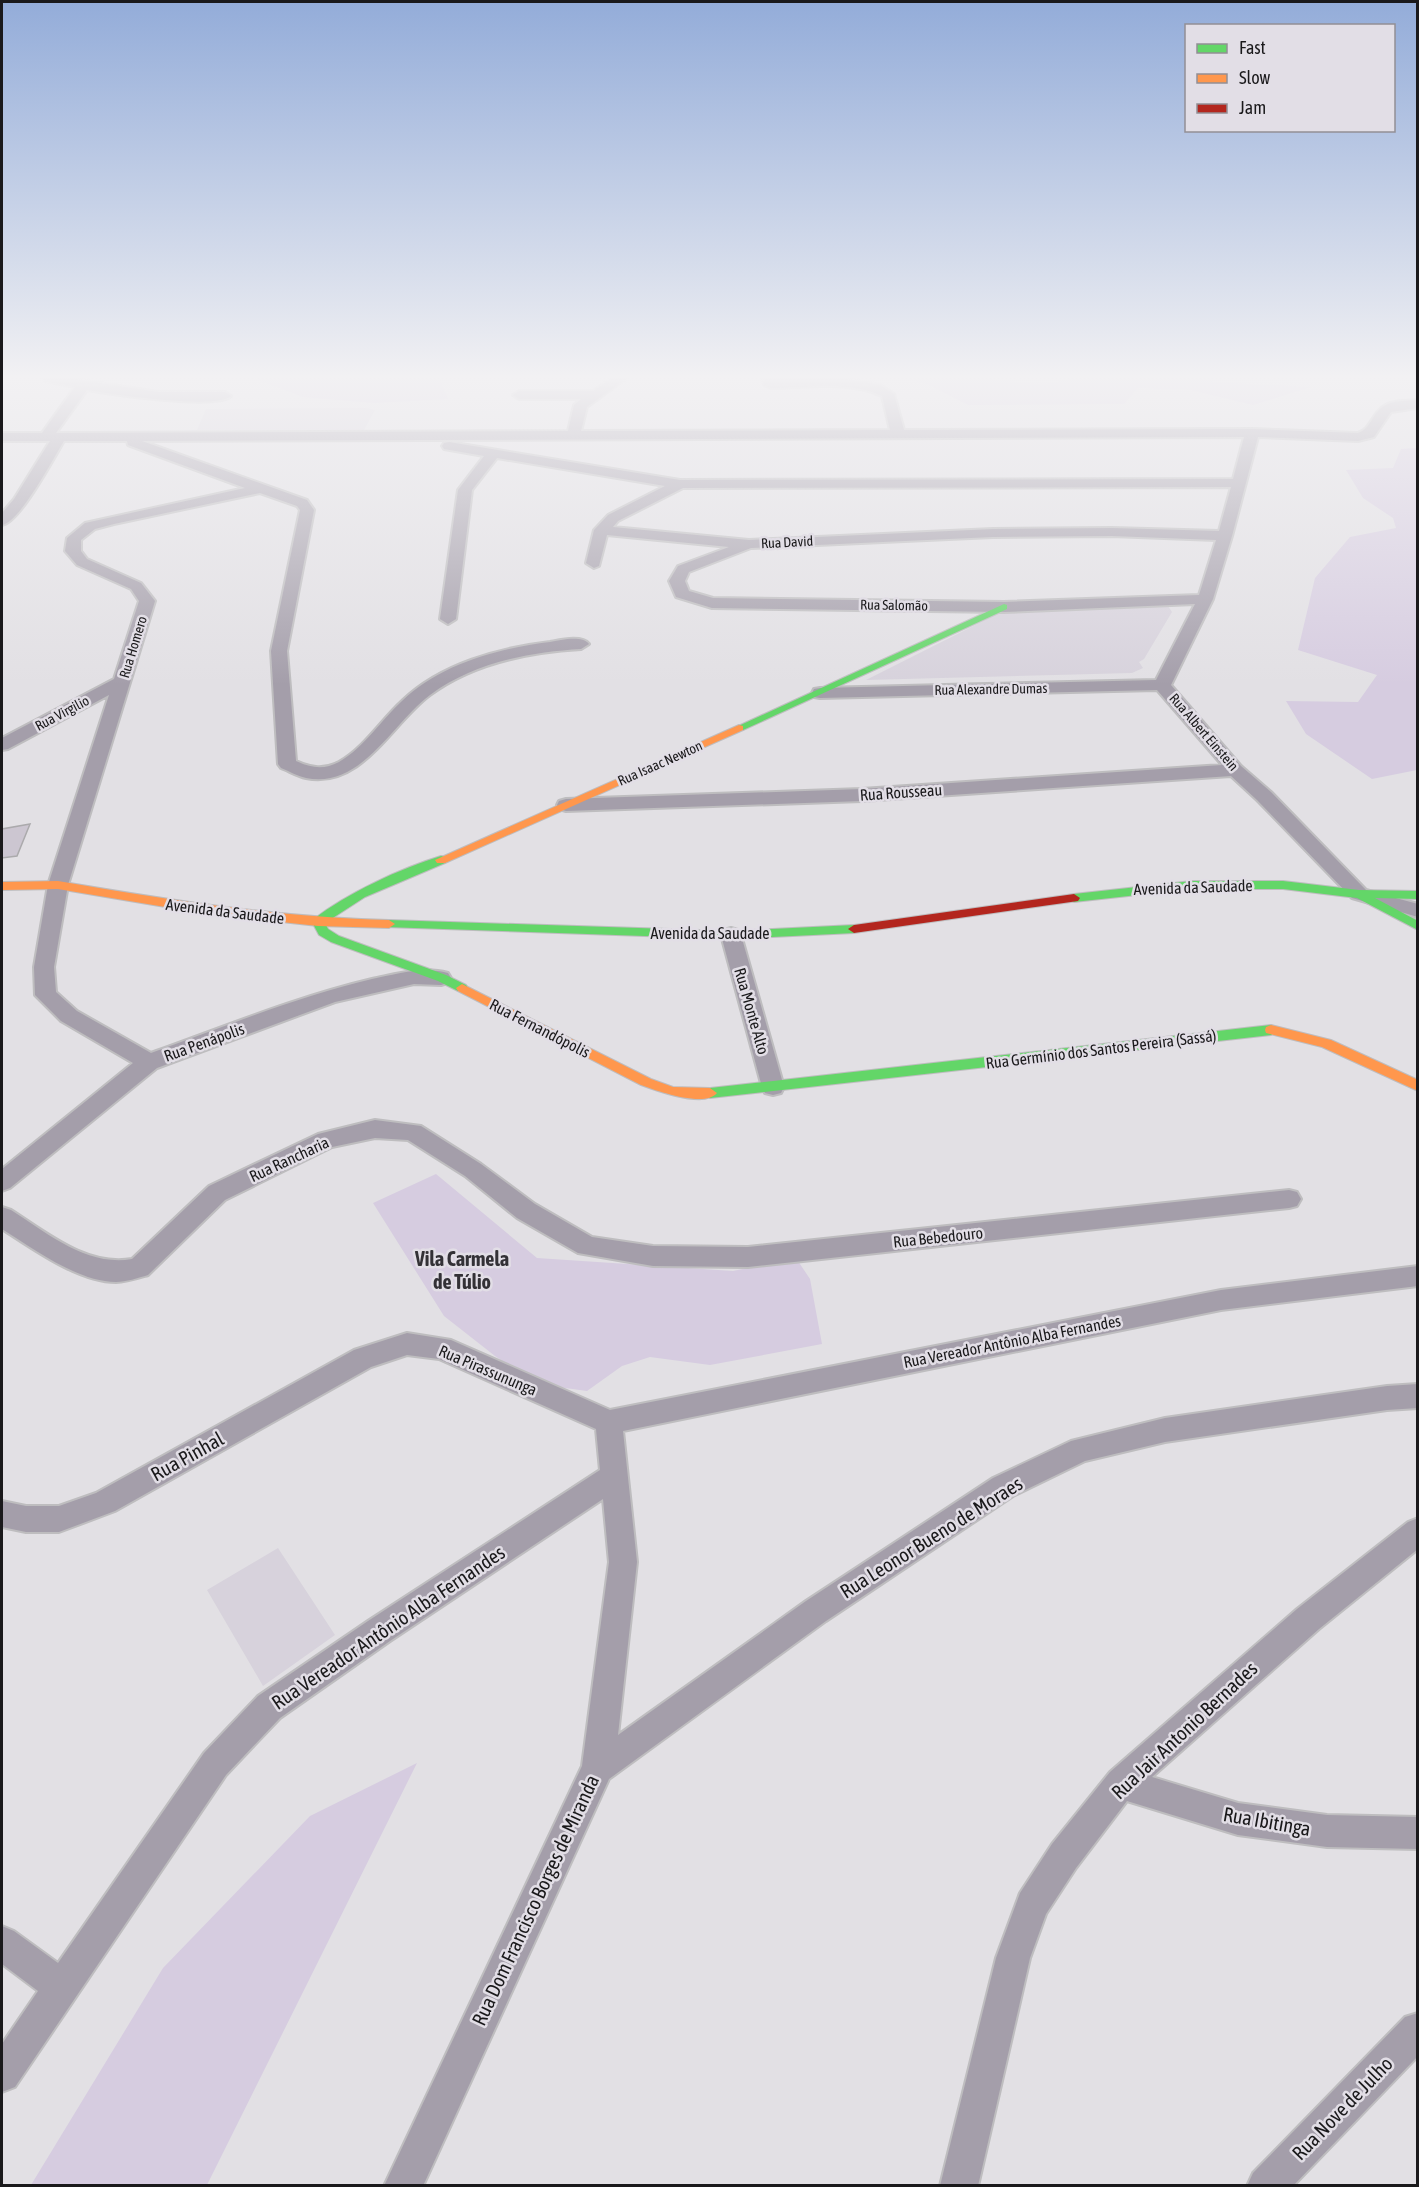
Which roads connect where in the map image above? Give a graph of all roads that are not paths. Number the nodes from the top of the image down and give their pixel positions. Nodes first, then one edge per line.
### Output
1 (31, 480) edge
2 (237, 480) edge
3 (471, 480) edge
4 (656, 480) edge
5 (1240, 480) edge
6 (1239, 483) junction
7 (680, 484) junction
8 (261, 489) junction
9 (2, 521) edge
10 (601, 530) junction
11 (1225, 536) junction
12 (749, 544) junction
13 (594, 563) dead end
14 (1205, 599) junction
15 (1004, 607) junction
16 (448, 619) dead end
17 (581, 644) dead end
18 (123, 681) junction
19 (1162, 685) junction
20 (820, 693) junction
21 (2, 746) edge
22 (1235, 770) junction
23 (566, 805) junction
24 (58, 885) junction
25 (2, 886) edge
26 (1359, 894) junction
27 (1418, 895) edge
28 (1418, 911) edge
29 (318, 922) junction
30 (1418, 926) edge
31 (731, 935) junction
32 (442, 978) junction
33 (149, 1062) junction
34 (1418, 1086) edge
35 (773, 1087) junction
36 (2, 1182) edge
37 (1289, 1199) dead end
38 (2, 1216) edge
39 (587, 1246) joint
40 (1418, 1276) edge
41 (363, 1358) joint
42 (1418, 1396) edge
43 (609, 1422) junction
44 (616, 1475) junction
45 (2, 1514) edge
46 (1418, 1531) edge
47 (598, 1767) junction
48 (1121, 1783) junction
49 (1418, 1833) edge
50 (2, 1943) edge
51 (61, 1986) junction
52 (1418, 2030) edge
53 (2, 2074) edge
54 (403, 2186) edge
55 (959, 2186) edge
56 (1266, 2186) edge

1 - 9 street
2 - 8 street
3 - 16 street
4 - 7 street
5 - 6 street, Rua Albert Einstein
6 - 7 street
6 - 11 street, Rua Albert Einstein
7 - 10 street
8 - 17 street
8 - 18 street, Rua Homero
10 - 12 street, Rua David
10 - 13 street
11 - 12 street, Rua David
11 - 14 street, Rua Albert Einstein
12 - 15 street, Rua Salomão
14 - 15 street, Rua Salomão
14 - 19 street, Rua Albert Einstein
15 - 20 street, Rua Isaac Newton
18 - 21 street, Rua Virgilio
18 - 24 street, Rua Homero
19 - 20 street, Rua Alexandre Dumas
19 - 22 street, Rua Albert Einstein
20 - 23 street, Rua Isaac Newton
22 - 23 street, Rua Rousseau
22 - 26 street, Rua Albert Einstein
23 - 29 street, Rua Isaac Newton
24 - 25 street, Avenida da Saudade
24 - 29 street, Avenida da Saudade
24 - 33 street, Rua Homero
26 - 27 street, Avenida da Saudade
26 - 28 street
26 - 30 street
26 - 31 street, Avenida da Saudade
29 - 31 street, Avenida da Saudade
29 - 32 street, Rua Fernandópolis
31 - 35 street, Rua Monte Alto
32 - 33 street, Rua Penápolis
32 - 35 street, Rua Fernandópolis
33 - 36 street, Rua Penápolis
34 - 35 street, Rua Germínio dos Santos Pereira (Sassá)
37 - 39 street, Rua Bebedouro
38 - 39 street, Rua Rancharia
40 - 43 street, Rua Vereador Antônio Alba Fernandes
41 - 43 street, Rua Pirassununga
41 - 45 street, Rua Pinhal
42 - 47 street, Rua Leonor Bueno de Moraes
43 - 44 street, Rua Dom Francisco Borges de Miranda
44 - 47 street, Rua Dom Francisco Borges de Miranda
44 - 51 street, Rua Vereador Antônio Alba Fernandes
46 - 48 street, Rua Jair Antonio Bernades
47 - 54 street, Rua Dom Francisco Borges de Miranda
48 - 49 street, Rua Ibitinga
48 - 55 street, Rua Jair Antonio Bernades
50 - 51 street
51 - 53 street, Rua Vereador Antônio Alba Fernandes
52 - 56 street, Rua Nove de Julho

